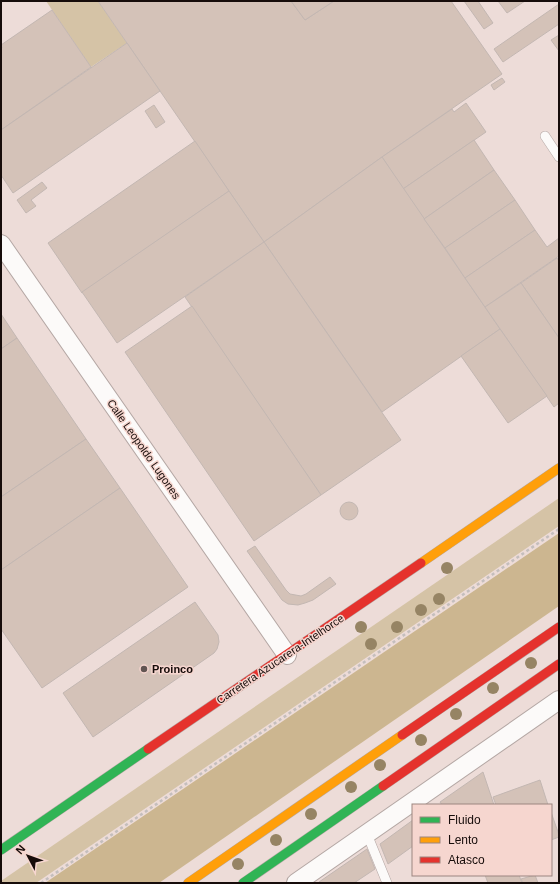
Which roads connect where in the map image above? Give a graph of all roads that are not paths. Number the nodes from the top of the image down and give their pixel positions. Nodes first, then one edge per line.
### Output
1 (545, 136) dead end
2 (559, 157) edge
3 (1, 244) edge
4 (559, 468) edge
5 (559, 627) edge
6 (287, 654) junction
7 (559, 664) edge
8 (559, 700) edge
9 (367, 834) junction
10 (1, 850) edge
11 (188, 883) edge
12 (243, 883) edge
13 (296, 883) edge
14 (387, 883) edge

1 - 2 lane
3 - 6 street, Calle Leopoldo Lugones
4 - 6 main road, Carretera Azucarera-Intelhorce
5 - 11 main road
6 - 10 main road, Carretera Azucarera-Intelhorce
7 - 12 main road
8 - 9 street
9 - 13 street
9 - 14 lane

